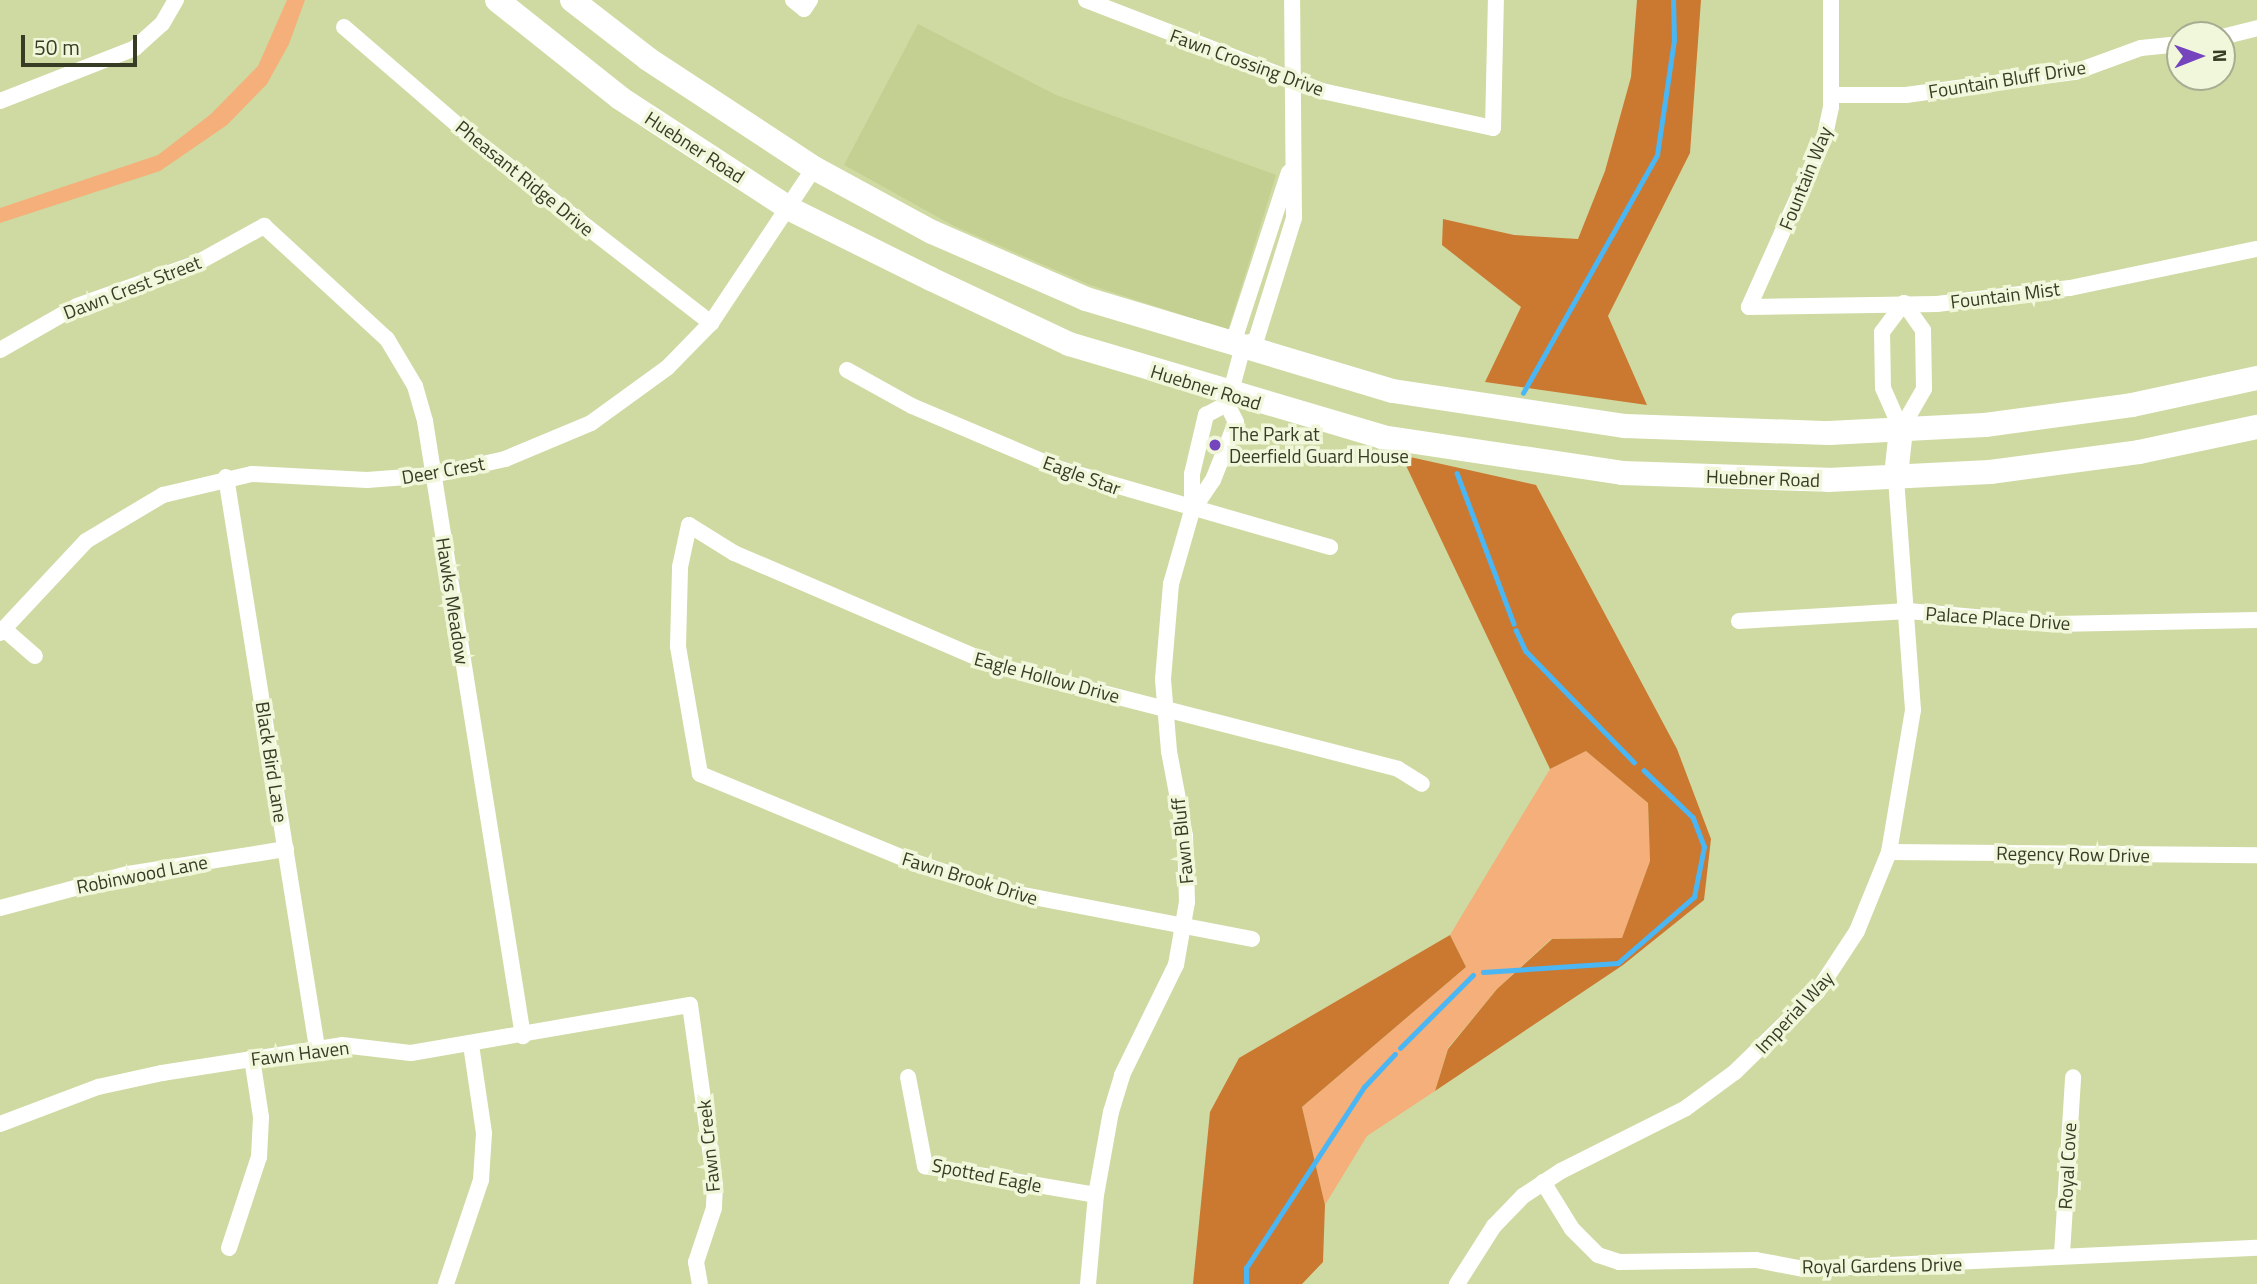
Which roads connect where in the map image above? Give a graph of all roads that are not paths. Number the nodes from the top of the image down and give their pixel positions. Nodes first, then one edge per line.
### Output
1 (176, 0) edge
2 (497, 0) edge
3 (572, 0) edge
4 (1292, 0) edge
5 (1496, 0) edge
6 (1831, 0) edge
7 (1086, 1) edge
8 (344, 27) dead end
9 (2257, 28) edge
10 (2236, 33) edge
11 (2166, 45) edge
12 (1290, 81) junction
13 (1831, 95) junction
14 (0, 101) edge
15 (814, 168) junction
16 (790, 209) junction
17 (264, 226) joint
18 (2257, 249) edge
19 (1904, 303) junction
20 (1749, 307) joint
21 (711, 323) junction
22 (1242, 348) junction
23 (0, 350) edge
24 (847, 370) dead end
25 (2257, 378) edge
26 (1229, 400) junction
27 (2257, 427) edge
28 (1901, 429) junction
29 (433, 475) junction
30 (1896, 476) junction
31 (226, 477) junction
32 (1192, 510) junction
33 (1330, 547) dead end
34 (1908, 611) junction
35 (2257, 620) edge
36 (1739, 621) dead end
37 (2, 631) edge
38 (35, 656) dead end
39 (1166, 709) junction
40 (700, 774) joint
41 (1422, 783) dead end
42 (286, 849) junction
43 (1889, 852) junction
44 (2257, 855) edge
45 (0, 908) edge
46 (1184, 928) junction
47 (1252, 939) dead end
48 (690, 1005) joint
49 (523, 1036) junction
50 (471, 1045) junction
51 (317, 1048) junction
52 (253, 1058) junction
53 (908, 1077) dead end
54 (2073, 1077) dead end
55 (0, 1124) edge
56 (1543, 1182) junction
57 (1096, 1195) junction
58 (229, 1248) dead end
59 (2257, 1248) edge
60 (2062, 1254) junction
61 (446, 1284) edge
62 (700, 1284) edge
63 (1088, 1284) edge
64 (1457, 1284) edge

1 - 14 street
2 - 16 main road, Huebner Road
3 - 15 main road
4 - 12 street
5 - 12 street, Fawn Crossing Drive
6 - 13 street, Fountain Way
7 - 12 street, Fawn Crossing Drive
8 - 21 street, Pheasant Ridge Drive
9 - 10 street
11 - 13 street, Fountain Bluff Drive
12 - 22 street
13 - 20 street, Fountain Way
15 - 16 street, Deer Crest
15 - 22 main road
16 - 21 street, Deer Crest
16 - 26 main road, Huebner Road
17 - 23 street, Dawn Crest Street
17 - 29 street, Hawks Meadow
18 - 19 street, Fountain Mist
19 - 20 street, Fountain Mist
19 - 28 street
19 - 28 street
21 - 29 street, Deer Crest
22 - 26 street
22 - 28 main road
24 - 32 street, Eagle Star
25 - 28 main road
26 - 30 main road, Huebner Road
26 - 32 street, Fawn Bluff
26 - 32 street, Fawn Bluff
27 - 30 main road, Huebner Road
28 - 30 main road
29 - 31 street, Deer Crest
29 - 49 street, Hawks Meadow
30 - 34 street, Imperial Way
31 - 37 street, Deer Crest
31 - 42 street, Black Bird Lane
32 - 33 street, Eagle Star
32 - 39 street, Fawn Bluff
34 - 35 street, Palace Place Drive
34 - 36 street, Palace Place Drive
34 - 43 street, Imperial Way
37 - 38 street
39 - 40 street, Eagle Hollow Drive
39 - 41 street, Eagle Hollow Drive
39 - 46 street, Fawn Bluff
40 - 46 street, Fawn Brook Drive
42 - 45 street, Robinwood Lane
42 - 51 street, Black Bird Lane
43 - 44 street, Regency Row Drive
43 - 56 street, Imperial Way
46 - 47 street, Fawn Brook Drive
46 - 57 street, Fawn Bluff
48 - 49 street, Fawn Haven
48 - 62 street, Fawn Creek
49 - 50 street, Fawn Haven
50 - 51 street, Fawn Haven
50 - 61 street
51 - 52 street, Fawn Haven
52 - 55 street, Fawn Haven
52 - 58 street
53 - 57 street, Spotted Eagle
54 - 60 street, Royal Cove
56 - 60 street, Royal Gardens Drive
56 - 64 street, Imperial Way
57 - 63 street, Fawn Bluff
59 - 60 street, Royal Gardens Drive

